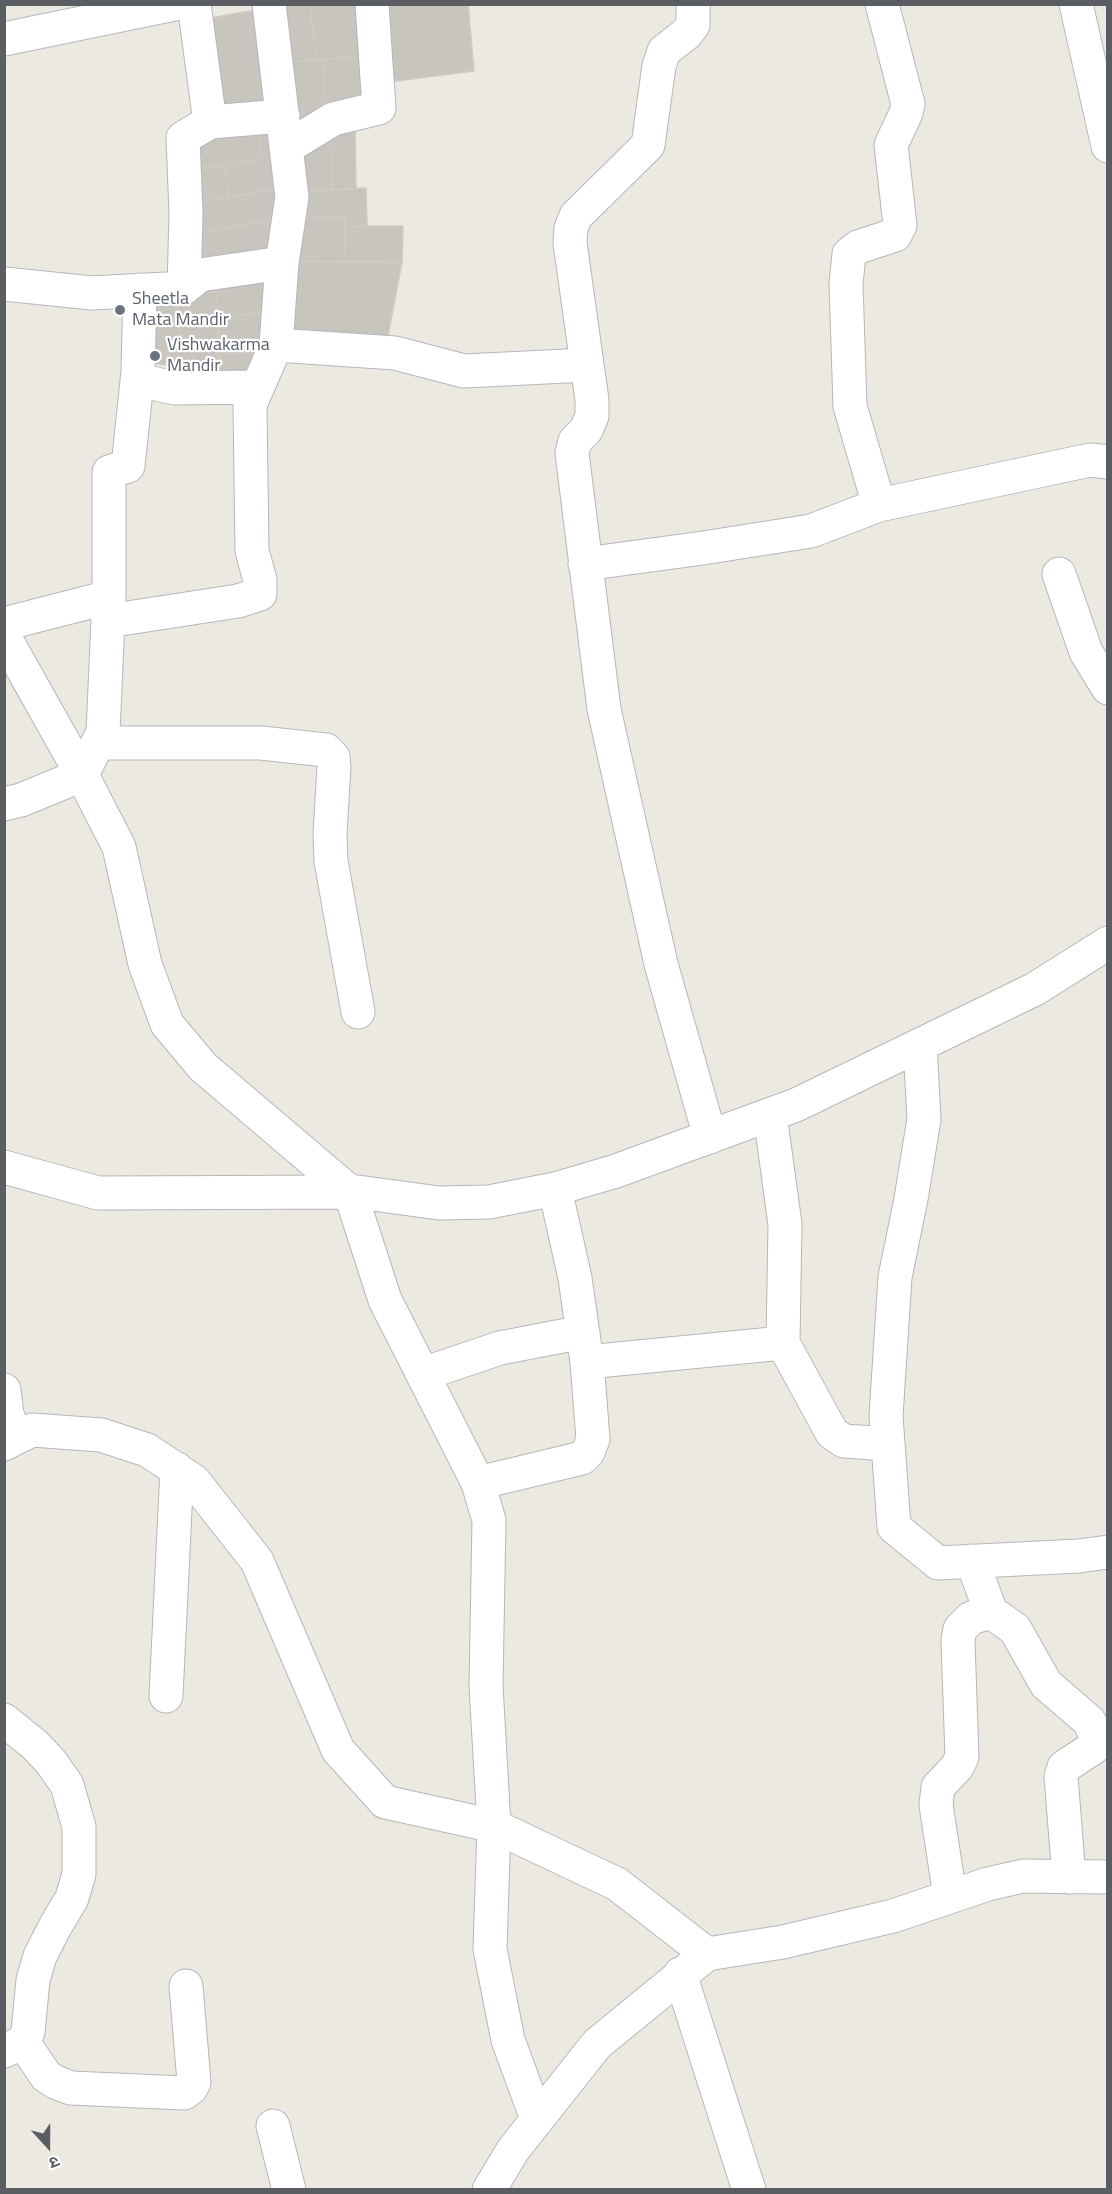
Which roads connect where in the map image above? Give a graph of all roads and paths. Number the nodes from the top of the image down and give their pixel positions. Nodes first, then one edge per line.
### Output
1 (174, 4) edge
2 (194, 4) edge
3 (268, 4) edge
4 (372, 4) edge
5 (693, 4) edge
6 (882, 4) edge
7 (1076, 4) edge
8 (4, 39) edge
9 (210, 122) junction
10 (284, 132) junction
11 (1107, 146) edge
12 (282, 262) junction
13 (4, 284) edge
14 (184, 288) junction
15 (140, 290) junction
16 (276, 345) junction
17 (587, 365) junction
18 (137, 380) junction
19 (257, 387) junction
20 (1107, 462) edge
21 (879, 505) junction
22 (585, 564) junction
23 (1059, 574) dead end
24 (108, 609) junction
25 (4, 624) edge
26 (4, 636) edge
27 (1107, 688) edge
28 (98, 743) junction
29 (82, 775) junction
30 (4, 804) edge
31 (1107, 943) edge
32 (358, 1012) dead end
33 (920, 1045) junction
34 (770, 1115) junction
35 (710, 1137) junction
36 (4, 1167) edge
37 (555, 1189) junction
38 (350, 1192) junction
39 (783, 1343) junction
40 (585, 1347) junction
41 (423, 1374) junction
42 (4, 1390) edge
43 (10, 1441) edge
44 (888, 1444) junction
45 (177, 1469) junction
46 (478, 1483) junction
47 (1107, 1552) edge
48 (972, 1561) junction
49 (991, 1612) junction
50 (166, 1696) dead end
51 (4, 1719) edge
52 (494, 1826) junction
53 (1069, 1877) junction
54 (1107, 1877) edge
55 (950, 1896) junction
56 (707, 1954) junction
57 (680, 1974) junction
58 (186, 1986) dead end
59 (14, 2046) edge
60 (537, 2119) junction
61 (273, 2126) dead end
62 (289, 2190) edge
63 (489, 2190) edge
64 (748, 2190) edge

1 - 8 street
2 - 9 street
3 - 10 street
4 - 10 street
5 - 17 street
6 - 21 street
7 - 11 street
9 - 10 street
9 - 14 street
10 - 12 street
12 - 14 street
12 - 16 street
13 - 15 street
14 - 15 street
15 - 18 street
16 - 17 street
16 - 19 street
17 - 22 street
18 - 19 street
18 - 24 street
19 - 24 street
20 - 21 street
21 - 22 street
22 - 35 street
23 - 27 street
24 - 25 street
24 - 28 street
26 - 29 street
28 - 29 street
28 - 32 street
29 - 30 street
29 - 38 street
31 - 33 street
33 - 34 street
33 - 44 street
34 - 35 street
34 - 39 street
35 - 37 street
36 - 38 street
37 - 38 street
37 - 40 street
38 - 41 street
39 - 40 street
39 - 44 street
40 - 41 street
40 - 46 street
41 - 46 street
42 - 43 street
43 - 45 street
44 - 48 street
45 - 50 street
45 - 52 street
46 - 52 street
47 - 48 street
48 - 49 street
49 - 53 street
49 - 55 street
51 - 59 street
52 - 56 street
52 - 60 street
53 - 54 street
53 - 55 street
55 - 56 street
56 - 57 street
57 - 60 street
57 - 64 street
58 - 59 street
60 - 63 street
61 - 62 street

